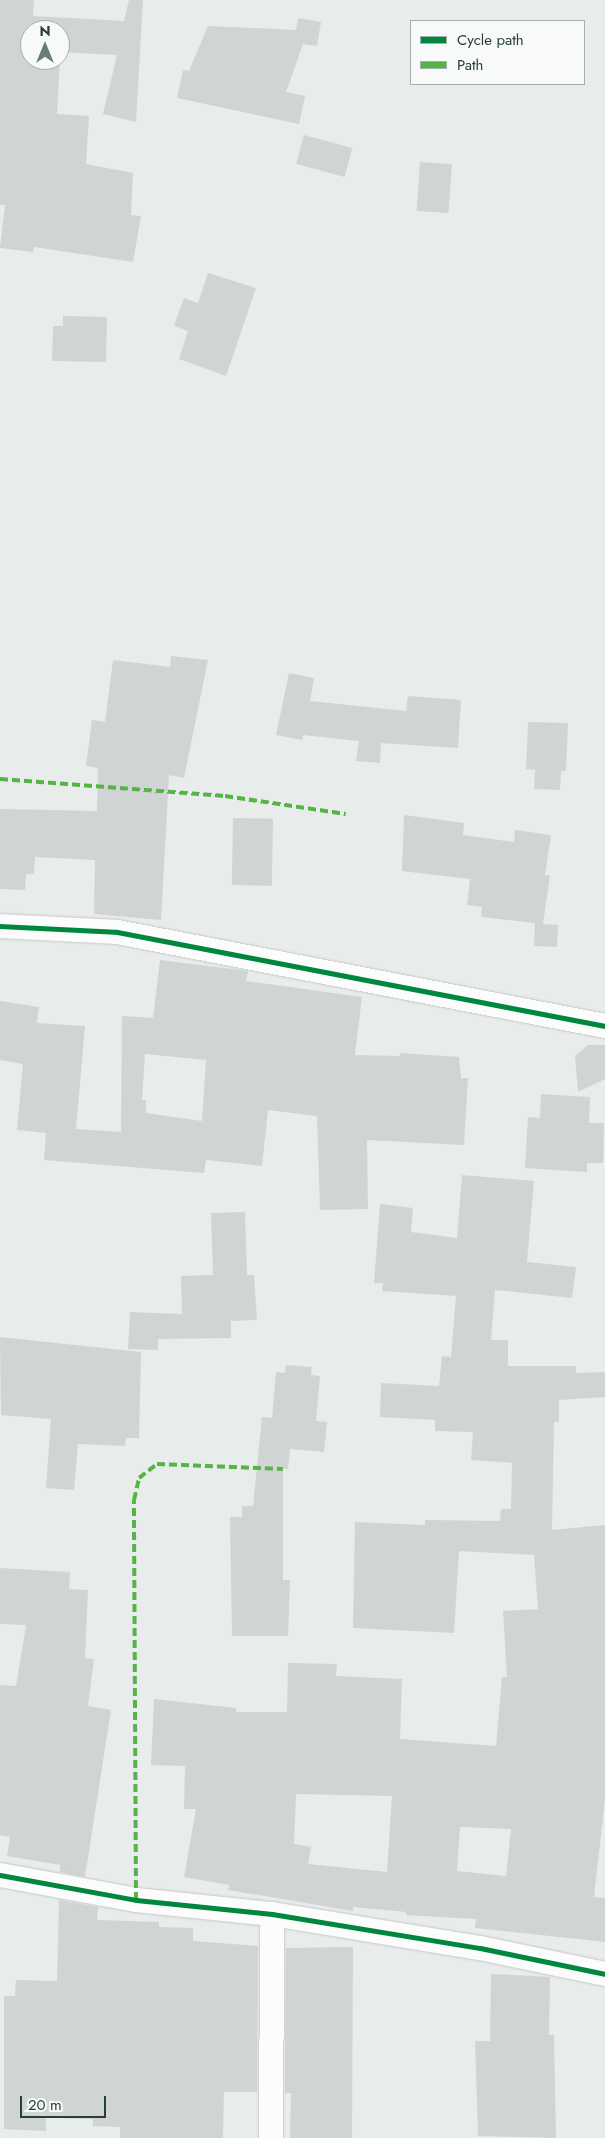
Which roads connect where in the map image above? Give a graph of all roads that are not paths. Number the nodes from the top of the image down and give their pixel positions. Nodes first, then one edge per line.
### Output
1 (0, 926) edge
2 (605, 1026) edge
3 (0, 1875) edge
4 (272, 1914) junction
5 (605, 1974) edge
6 (271, 2138) edge

1 - 2 street
3 - 4 street
4 - 5 street
4 - 6 street

